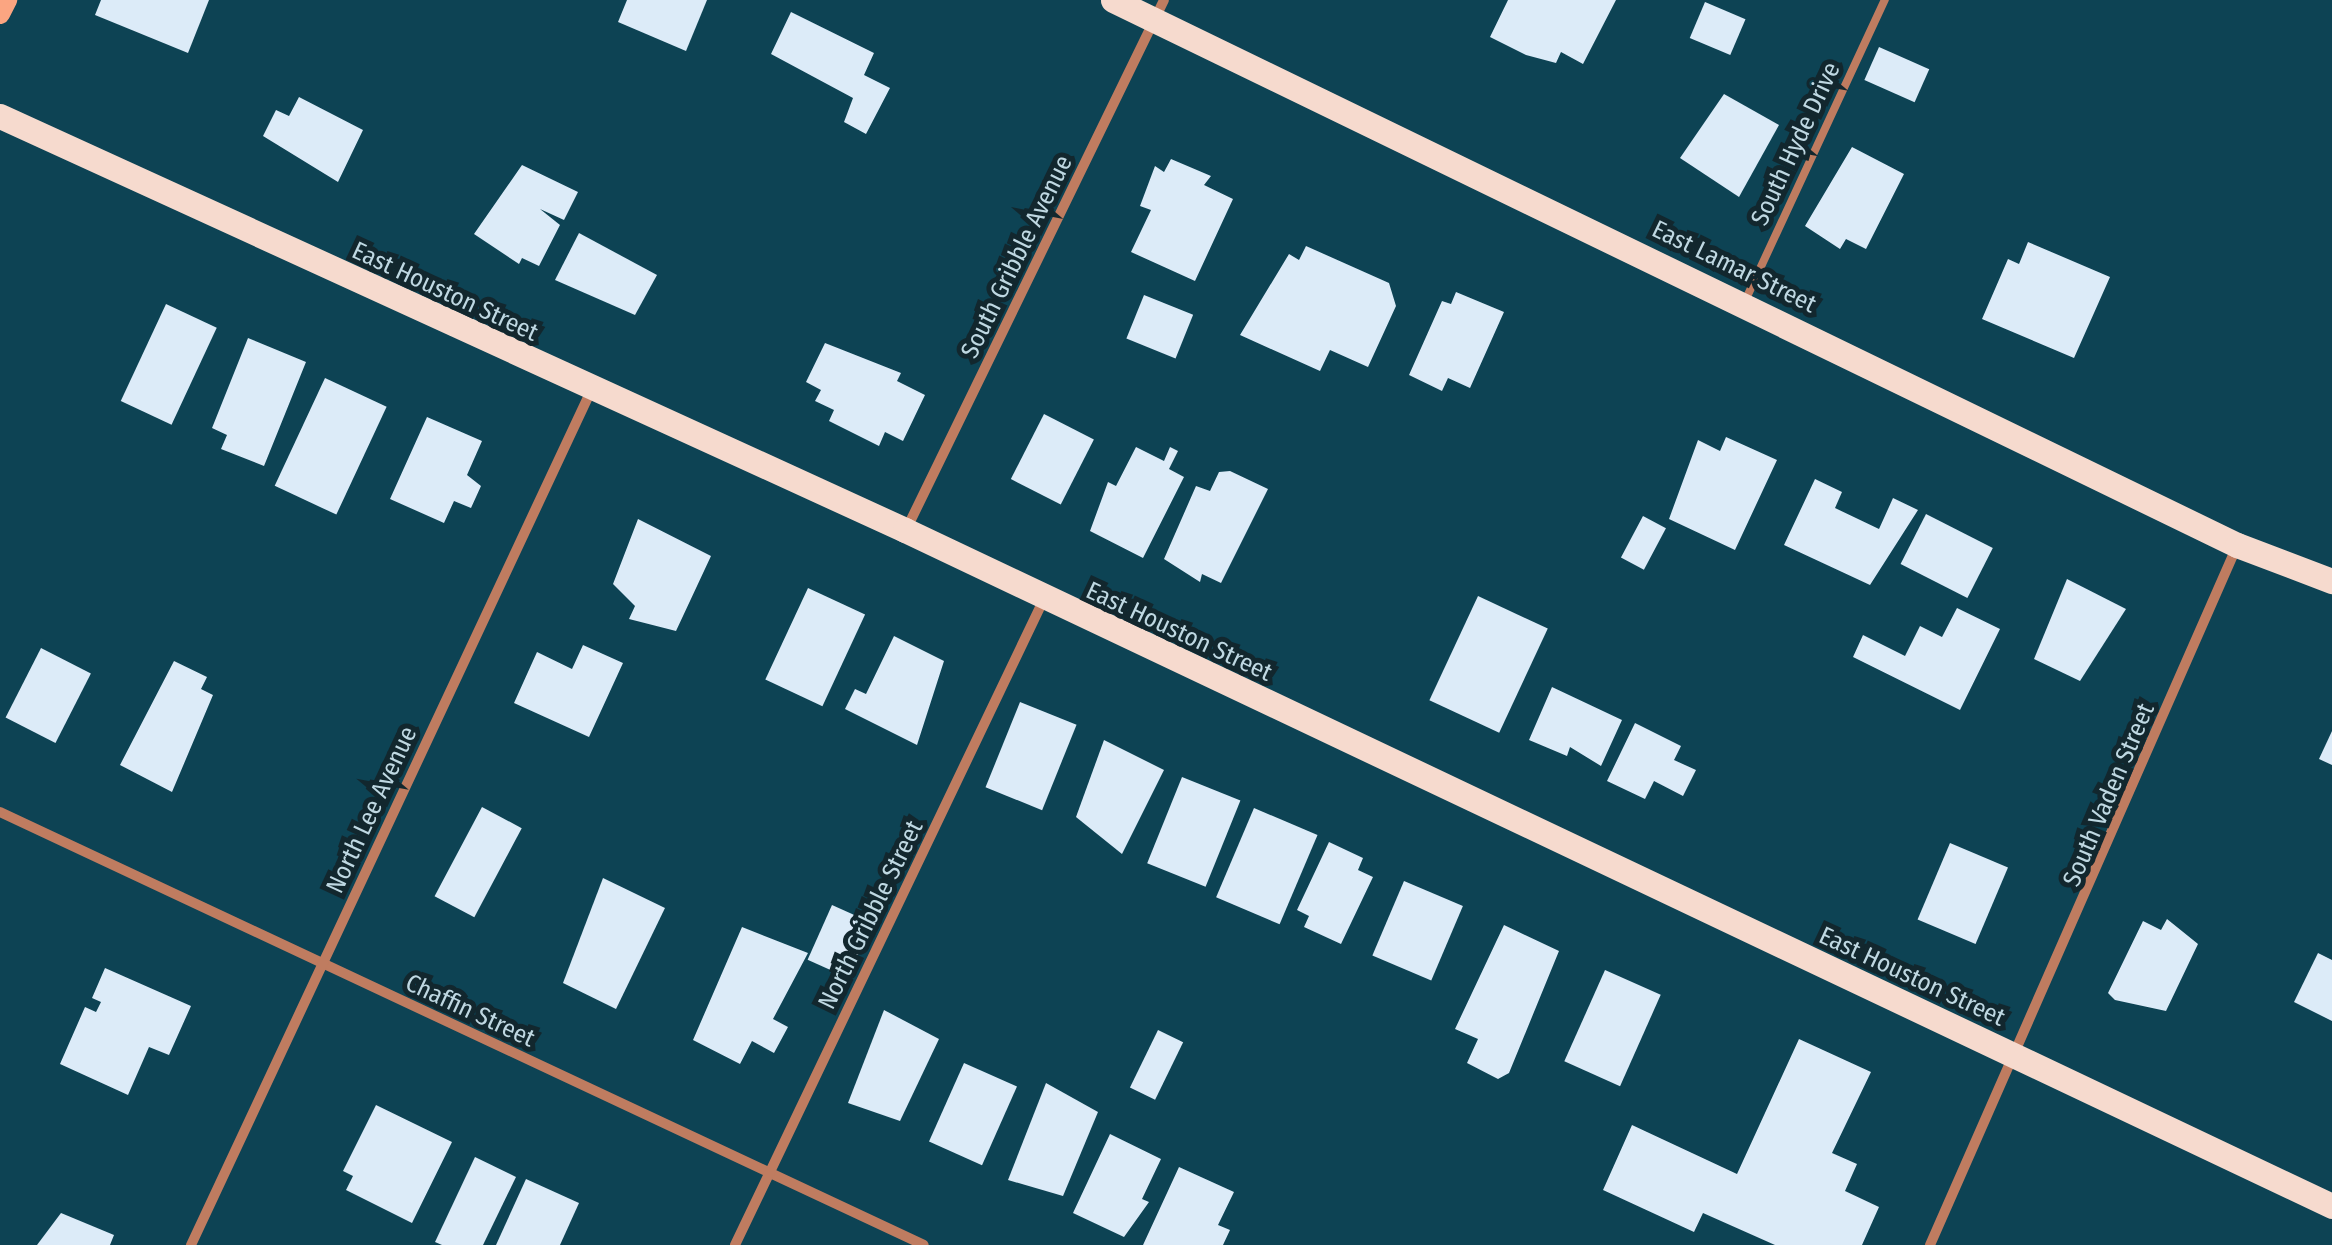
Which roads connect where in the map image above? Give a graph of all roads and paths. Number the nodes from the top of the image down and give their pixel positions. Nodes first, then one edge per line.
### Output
1 (7, 0) edge
2 (1113, 0) edge
3 (1885, 0) edge
4 (1160, 9) edge
5 (0, 14) edge
6 (0, 116) edge
7 (1743, 305) junction
8 (590, 393) junction
9 (905, 530) junction
10 (2237, 545) junction
11 (2332, 581) edge
12 (1043, 602) junction
13 (0, 812) edge
14 (321, 964) junction
15 (2018, 1061) junction
16 (770, 1172) junction
17 (2332, 1206) edge
18 (191, 1245) edge
19 (736, 1245) edge
20 (924, 1245) edge
21 (1930, 1245) edge

1 - 5 main road
2 - 4 main road, East Lamar Street
3 - 7 lane, South Hyde Drive
4 - 7 main road, East Lamar Street
4 - 9 street, South Gribble Avenue
6 - 8 main road, East Houston Street
7 - 10 main road, East Lamar Street
8 - 9 main road, East Houston Street
8 - 14 street, North Lee Avenue
9 - 12 main road, East Houston Street
10 - 11 main road, East Lamar Street
10 - 15 street, South Vaden Street
12 - 15 main road, East Houston Street
12 - 16 street, North Gribble Street
13 - 14 street, Chaffin Street
14 - 16 street, Chaffin Street
14 - 18 street, North Lee Avenue
15 - 17 main road, East Houston Street
15 - 21 street, South Vaden Street
16 - 19 street, North Gribble Street
16 - 20 street, Chaffin Street

